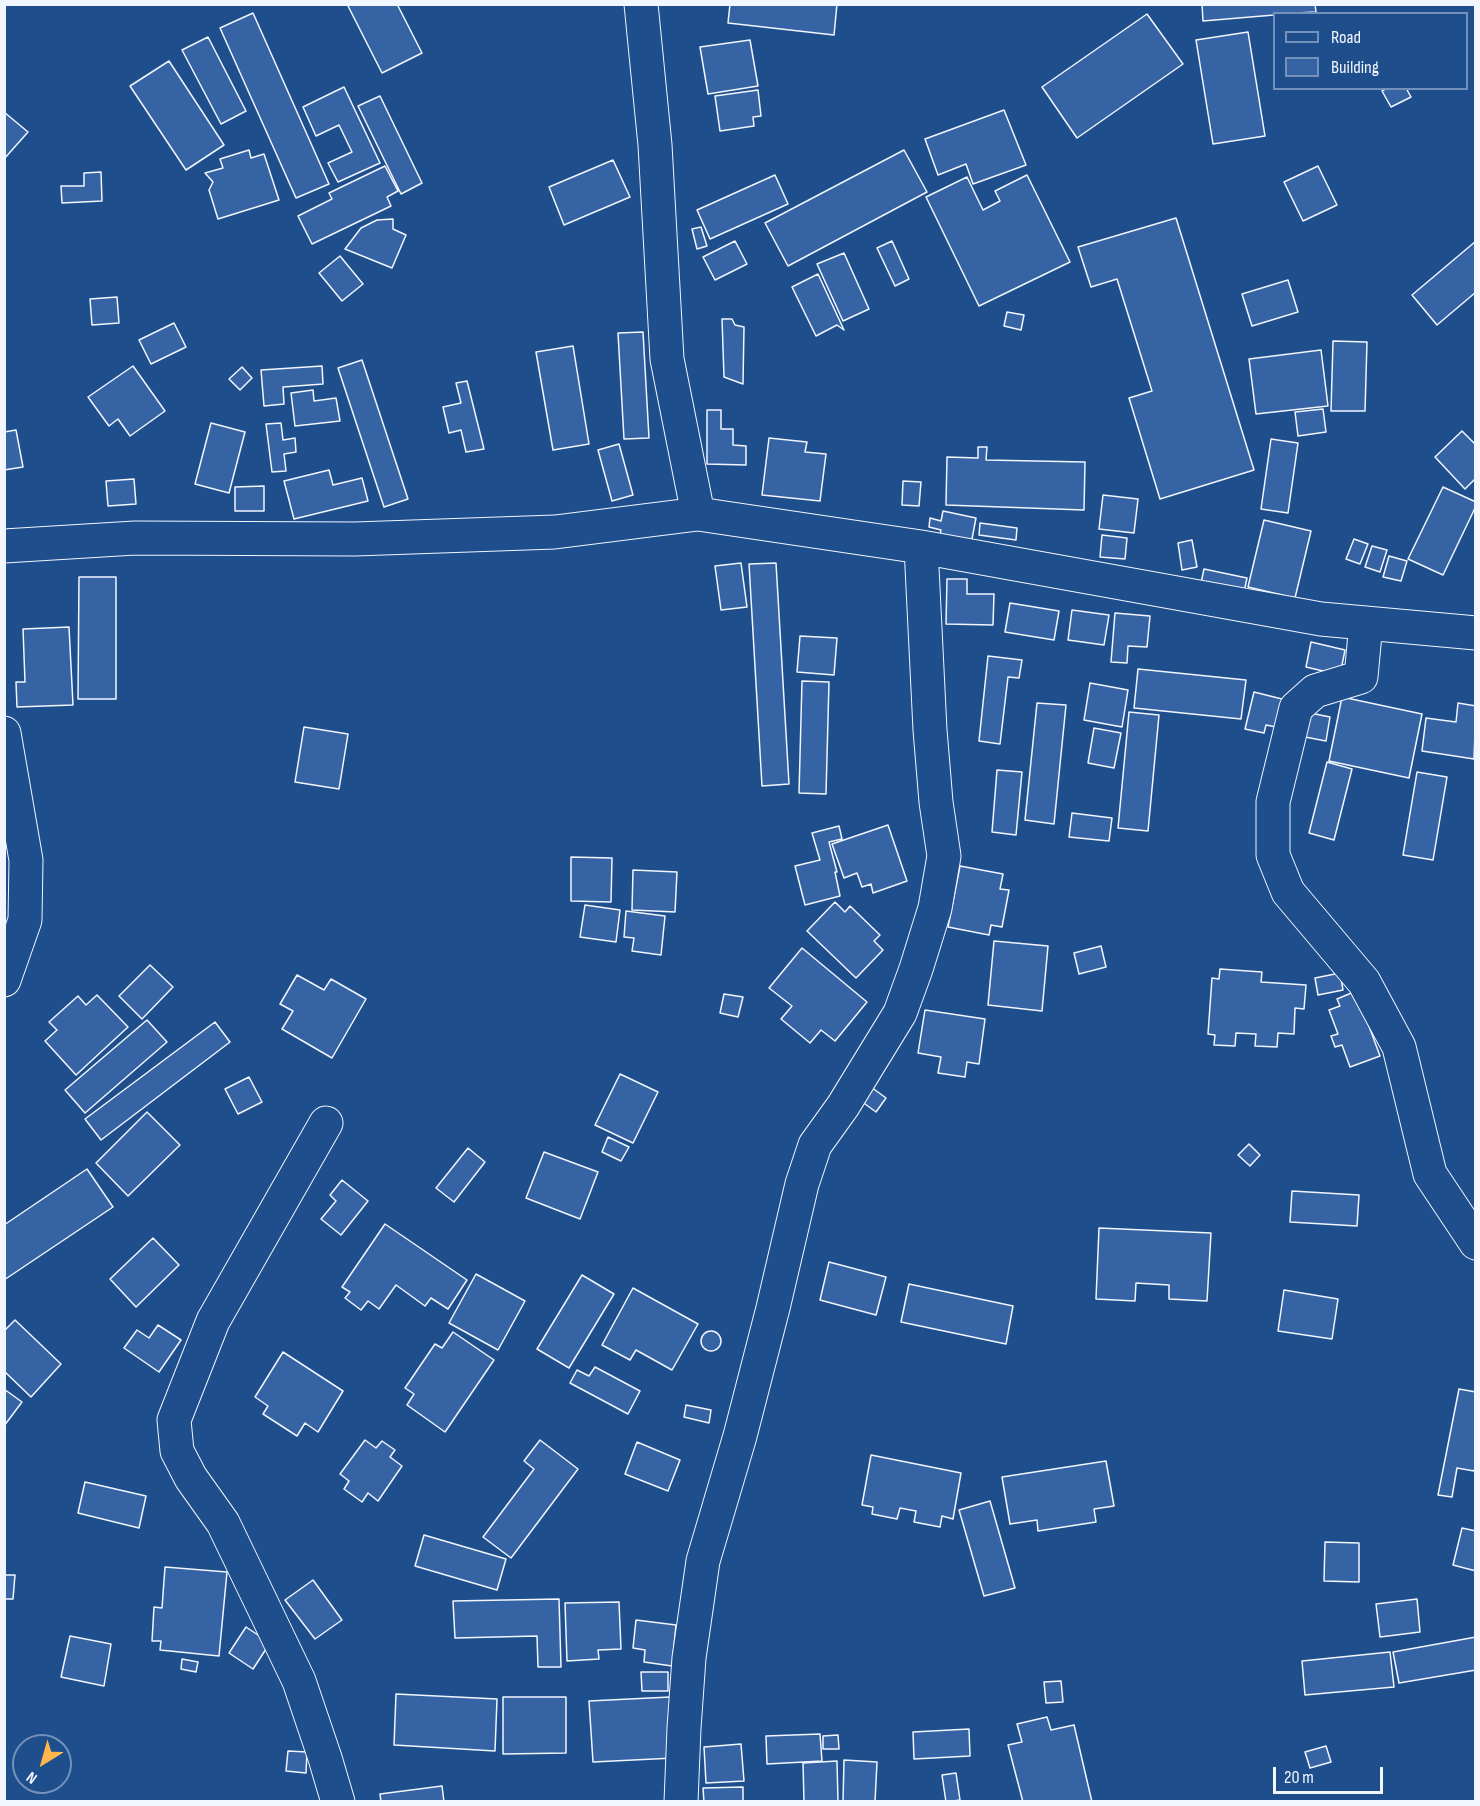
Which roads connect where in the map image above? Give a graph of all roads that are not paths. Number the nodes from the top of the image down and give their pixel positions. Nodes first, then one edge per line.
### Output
1 (641, 4) edge
2 (698, 514) junction
3 (4, 546) edge
4 (921, 547) junction
5 (1366, 623) junction
6 (1476, 633) edge
7 (4, 733) edge
8 (4, 980) edge
9 (326, 1123) dead end
10 (1476, 1243) edge
11 (338, 1802) edge
12 (681, 1802) edge

1 - 2 street
2 - 3 street
2 - 4 street
4 - 5 street
4 - 12 street
5 - 6 street
5 - 10 street
7 - 8 street
9 - 11 street

